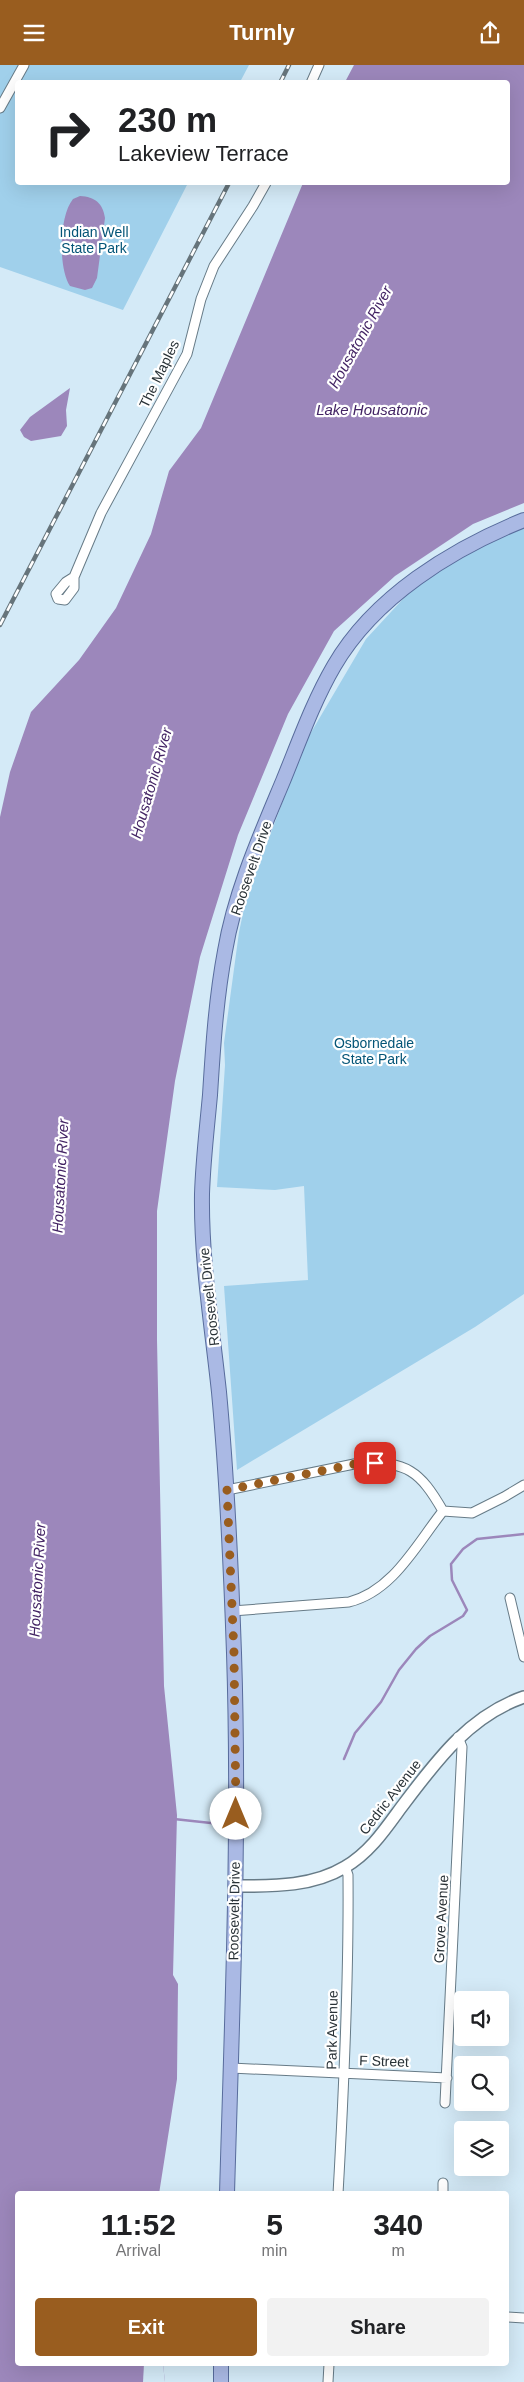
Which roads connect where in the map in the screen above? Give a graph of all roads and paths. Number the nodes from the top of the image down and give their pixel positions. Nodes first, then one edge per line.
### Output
1 (24, 65) edge
2 (318, 65) edge
3 (16, 80) edge
4 (312, 80) edge
5 (15, 81) edge
6 (0, 108) edge
7 (265, 185) edge
8 (524, 520) edge
9 (74, 577) dead end
10 (524, 1485) edge
11 (227, 1490) junction
12 (442, 1511) junction
13 (510, 1598) dead end
14 (232, 1611) junction
15 (524, 1657) edge
16 (524, 1697) edge
17 (458, 1737) junction
18 (345, 1867) junction
19 (235, 1886) junction
20 (231, 2068) junction
21 (345, 2073) junction
22 (447, 2078) junction
23 (445, 2103) dead end
24 (443, 2183) dead end
25 (226, 2191) edge
26 (338, 2191) edge
27 (443, 2191) edge
28 (509, 2317) edge
29 (524, 2318) edge
30 (221, 2366) edge
31 (329, 2366) edge
32 (221, 2382) edge
33 (328, 2382) edge

1 - 3 street
2 - 4 street
5 - 6 street
7 - 9 street, The Maples
8 - 11 main road, Roosevelt Drive
10 - 12 street
11 - 12 street
11 - 14 main road, Roosevelt Drive
12 - 14 street
13 - 15 street
14 - 19 main road, Roosevelt Drive
16 - 17 street, Cedric Avenue
17 - 18 street, Cedric Avenue
17 - 22 street, Grove Avenue
18 - 19 street, Cedric Avenue
18 - 21 street, Park Avenue
19 - 20 main road, Roosevelt Drive
20 - 21 street, F Street
20 - 25 main road, Roosevelt Drive
21 - 22 street, F Street
21 - 26 street, Park Avenue
22 - 23 street, Grove Avenue
24 - 27 street
28 - 29 street
30 - 32 main road
31 - 33 street

